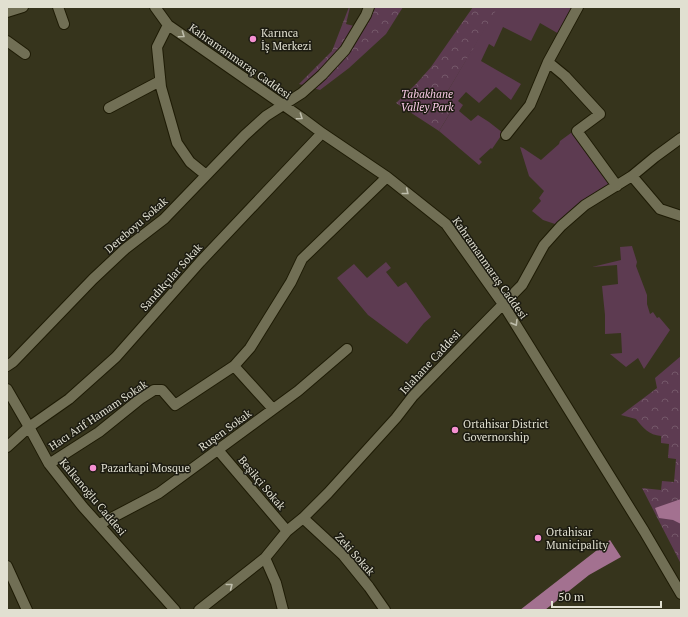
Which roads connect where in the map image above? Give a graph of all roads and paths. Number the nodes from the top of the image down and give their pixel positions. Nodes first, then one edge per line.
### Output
1 (23, 7) edge
2 (58, 7) edge
3 (155, 7) edge
4 (369, 7) edge
5 (578, 7) edge
6 (7, 12) edge
7 (64, 24) dead end
8 (168, 25) junction
9 (7, 41) edge
10 (25, 54) dead end
11 (548, 62) junction
12 (160, 81) junction
13 (283, 106) junction
14 (109, 108) dead end
15 (322, 133) junction
16 (506, 135) dead end
17 (681, 138) edge
18 (206, 175) junction
19 (632, 176) junction
20 (387, 177) junction
21 (617, 186) junction
22 (681, 216) edge
23 (503, 304) junction
24 (347, 349) dead end
25 (7, 366) edge
26 (234, 366) junction
27 (7, 389) edge
28 (274, 409) junction
29 (29, 427) junction
30 (7, 447) edge
31 (218, 450) junction
32 (49, 464) junction
33 (303, 518) junction
34 (100, 524) junction
35 (287, 531) junction
36 (265, 558) junction
37 (7, 566) edge
38 (681, 594) edge
39 (27, 610) edge
40 (175, 610) edge
41 (199, 610) edge
42 (284, 610) edge
43 (385, 610) edge

1 - 6 street
2 - 7 street
3 - 8 street, Kahramanmaraş Caddesi
4 - 13 street, Dereboyu Sokak
5 - 11 street
8 - 12 street
8 -> 13 street, Kahramanmaraş Caddesi
9 - 10 street
11 - 16 street
11 - 21 street
12 - 14 street
12 - 18 street
13 -> 15 street, Kahramanmaraş Caddesi
13 - 18 street, Dereboyu Sokak
15 - 20 street, Kahramanmaraş Caddesi
15 - 29 street, Sandıkçılar Sokak
17 - 19 street, Islahane Caddesi
18 - 25 street, Dereboyu Sokak
19 - 21 street, Islahane Caddesi
19 - 22 street
20 -> 23 street, Kahramanmaraş Caddesi
20 - 26 street, Hacı Arif Hamam Sokak
21 - 23 street, Islahane Caddesi
23 - 33 street, Islahane Caddesi
23 -> 38 street, Kahramanmaraş Caddesi
24 - 28 street, Ruşen Sokak
26 - 28 street
26 - 32 street, Hacı Arif Hamam Sokak
27 - 29 street, Kalkanoğlu Caddesi
28 - 31 street, Ruşen Sokak
29 - 30 street, Sandıkçılar Sokak
29 - 32 street, Kalkanoğlu Caddesi
31 - 34 street, Ruşen Sokak
31 - 35 street, Beşikçi Sokak
32 - 34 street, Kalkanoğlu Caddesi
33 - 35 street, Islahane Caddesi
33 - 43 street, Zeki Sokak
34 - 40 street, Kalkanoğlu Caddesi
35 - 36 street, Islahane Caddesi
41 -> 36 street, Islahane Caddesi
36 - 42 street
37 - 39 street

